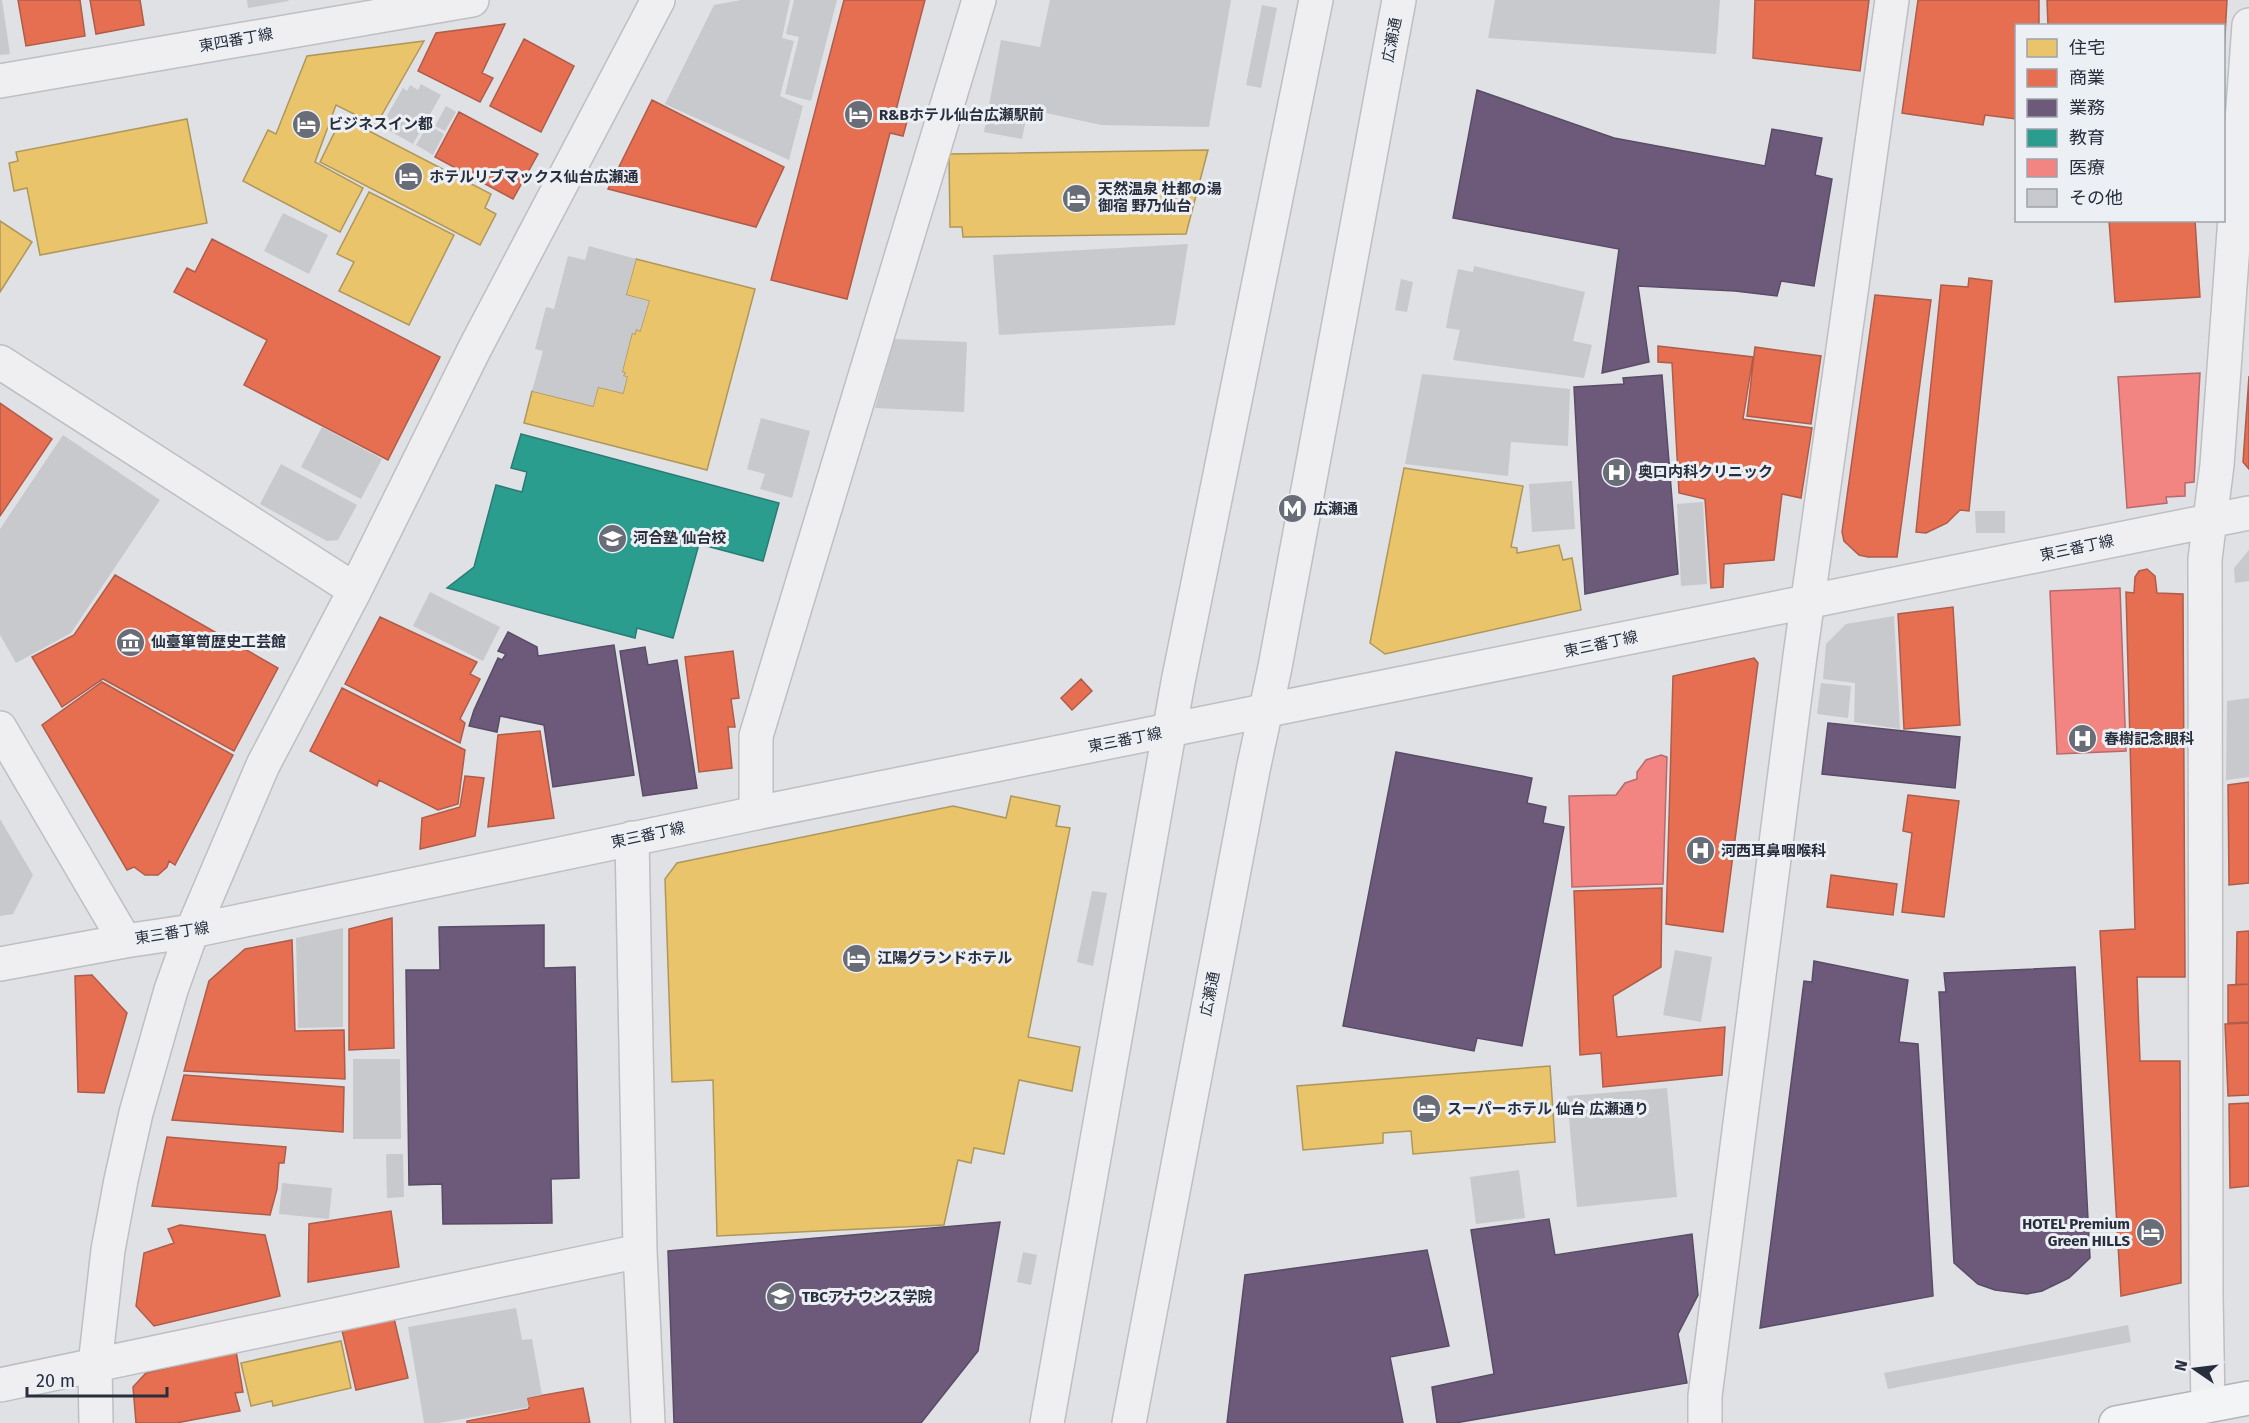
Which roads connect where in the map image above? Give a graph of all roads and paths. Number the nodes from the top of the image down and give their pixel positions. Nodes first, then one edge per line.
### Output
1 (472, 0) edge
2 (658, 0) edge
3 (979, 0) edge
4 (1316, 0) edge
5 (1399, 0) edge
6 (1892, 0) edge
7 (2249, 25) edge
8 (0, 81) edge
9 (0, 362) edge
10 (2249, 513) edge
11 (2210, 521) junction
12 (355, 590) junction
13 (1808, 602) junction
14 (1265, 711) junction
15 (0, 728) edge
16 (1169, 731) junction
17 (756, 813) junction
18 (632, 838) junction
19 (192, 931) junction
20 (125, 941) junction
21 (0, 964) edge
22 (640, 1251) junction
23 (95, 1365) junction
24 (0, 1385) edge
25 (2249, 1398) edge
26 (2208, 1405) junction
27 (96, 1423) edge
28 (648, 1423) edge
29 (1047, 1423) edge
30 (1129, 1423) edge
31 (1705, 1423) edge
32 (2116, 1423) edge

1 - 8 street, 東四番丁線
2 - 12 street
3 - 17 street
4 - 16 street
5 - 14 street, 広瀬通
6 - 13 street
7 - 11 street
9 - 12 street
10 - 11 street, 東三番丁線
11 - 13 street, 東三番丁線
11 - 26 street
12 - 19 street
13 - 14 street, 東三番丁線
13 - 31 street
14 - 16 street, 東三番丁線
14 - 30 street, 広瀬通
15 - 20 street
16 - 17 street, 東三番丁線
16 - 29 street
17 - 18 street, 東三番丁線
18 - 19 street, 東三番丁線
18 - 22 street
19 - 20 street, 東三番丁線
19 - 23 street
20 - 21 street, 東三番丁線
22 - 23 street
22 - 28 street
23 - 24 street
23 - 27 street
25 - 26 highway
26 - 32 highway

